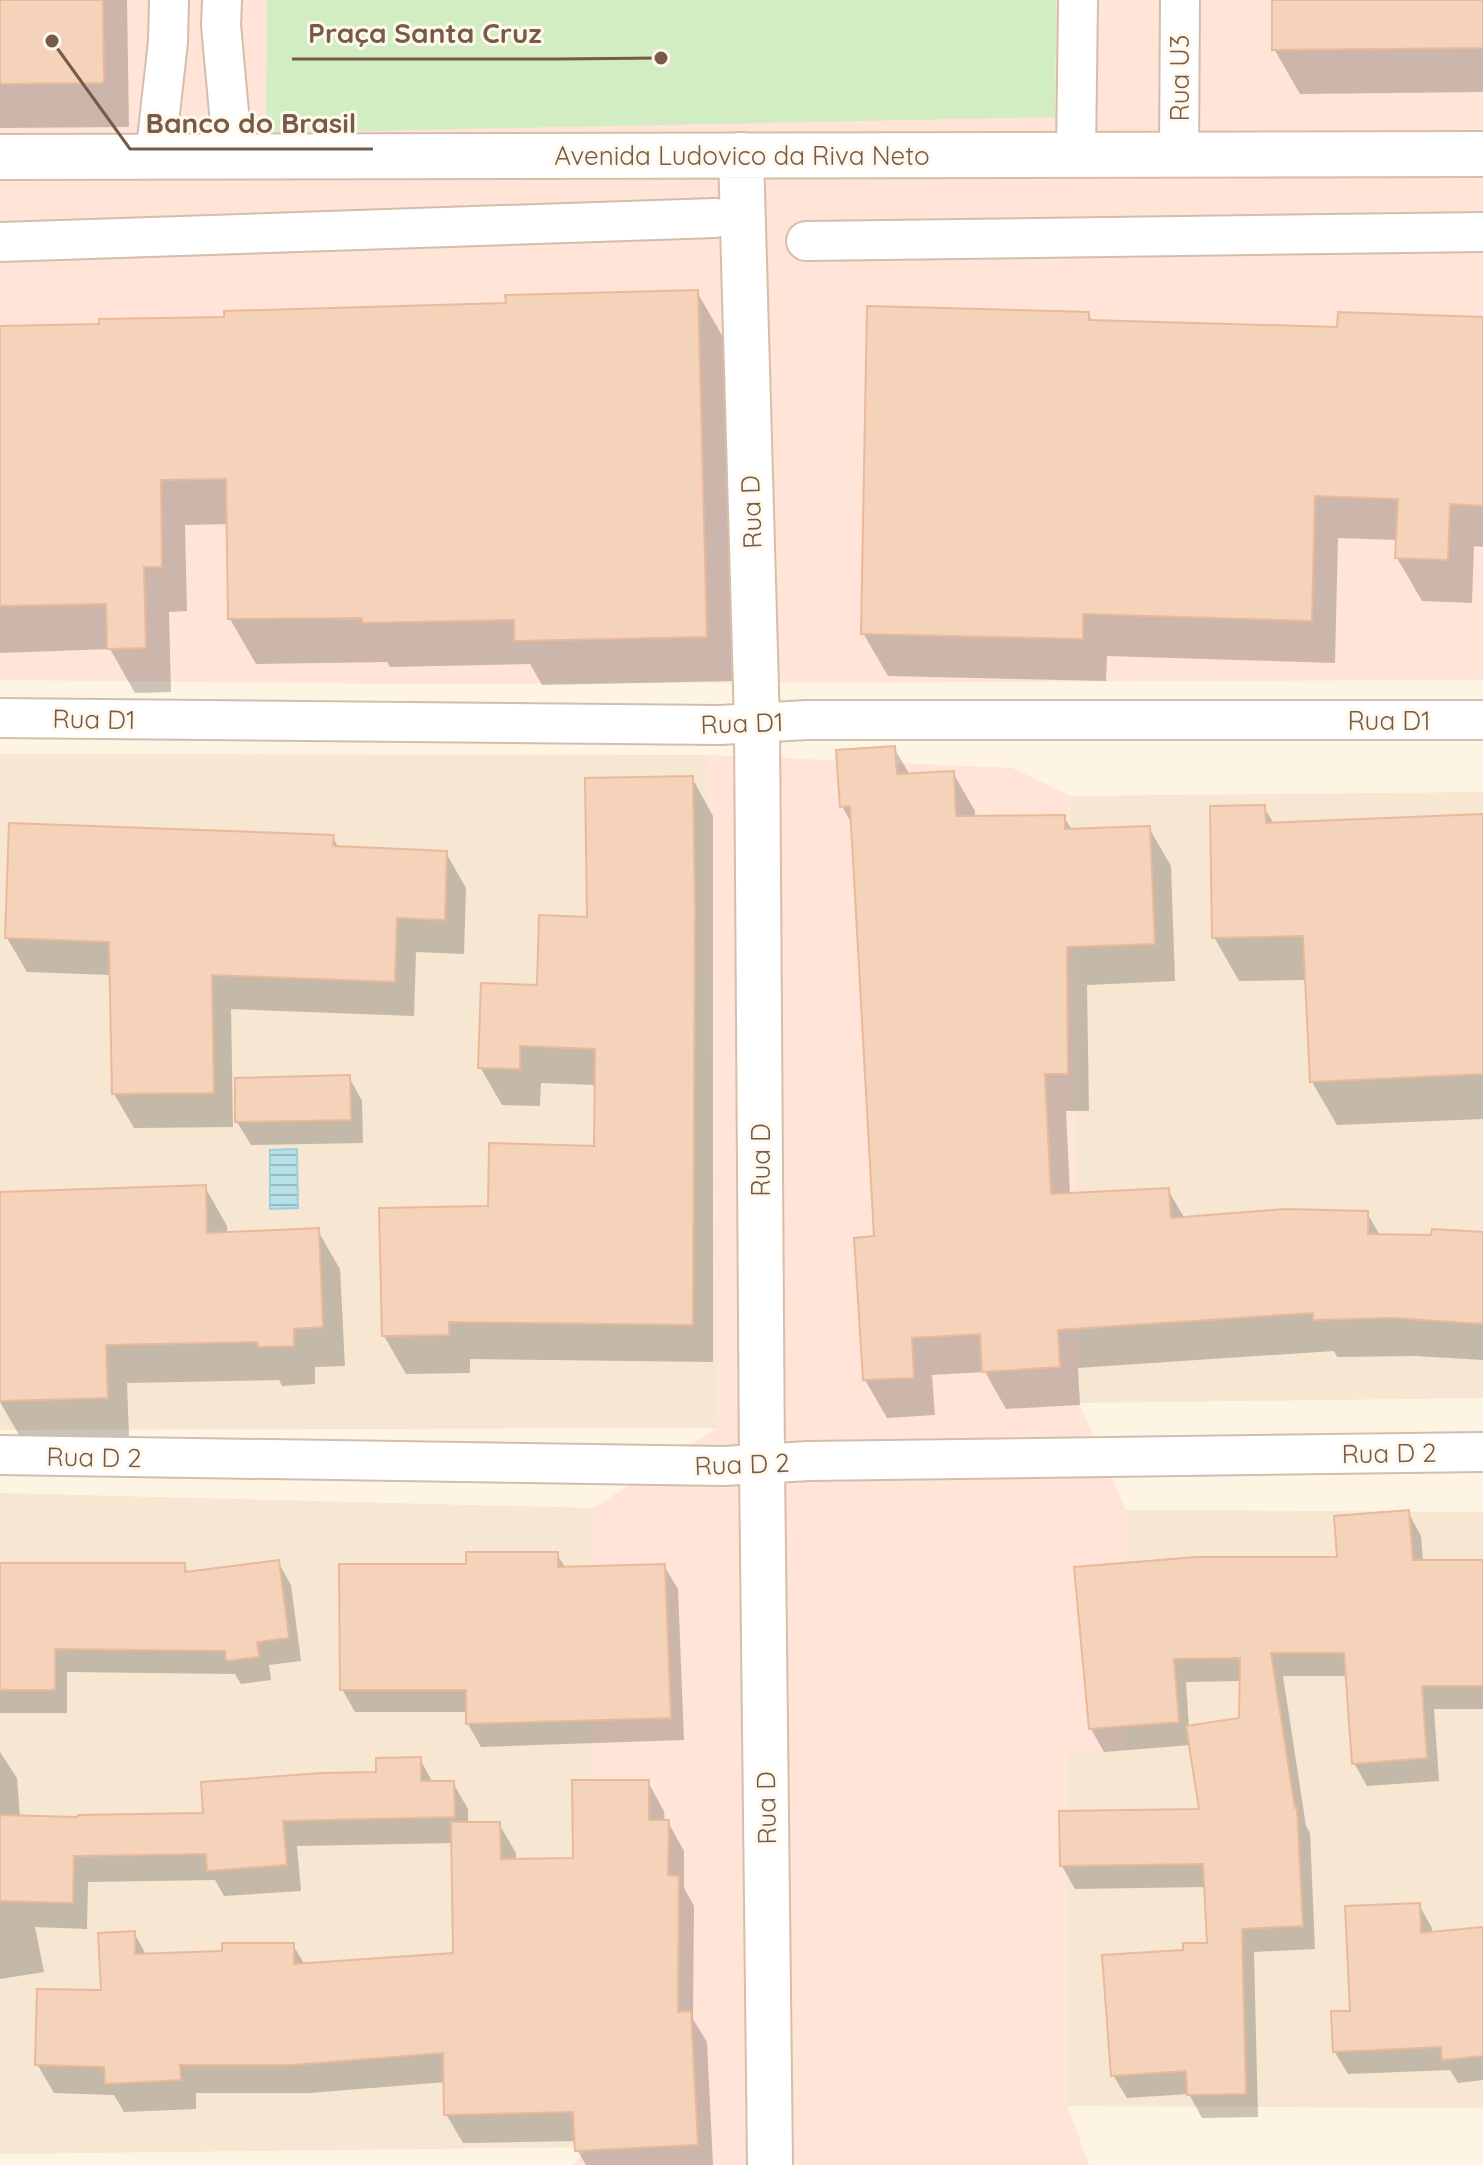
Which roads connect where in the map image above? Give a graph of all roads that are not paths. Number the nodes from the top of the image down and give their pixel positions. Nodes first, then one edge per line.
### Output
1 (169, 0) edge
2 (222, 0) edge
3 (1078, 0) edge
4 (1180, 0) edge
5 (1076, 154) junction
6 (1483, 154) edge
7 (741, 155) junction
8 (233, 156) junction
9 (1179, 156) junction
10 (0, 157) edge
11 (155, 157) junction
12 (715, 218) dead end
13 (1483, 232) edge
14 (806, 241) dead end
15 (0, 242) edge
16 (0, 718) edge
17 (1483, 720) edge
18 (757, 724) junction
19 (1483, 1452) edge
20 (0, 1455) edge
21 (762, 1466) junction
22 (770, 2165) edge

1 - 11 street
2 - 8 street
3 - 5 street
4 - 9 street, Rua U3
5 - 7 street, Avenida Ludovico da Riva Neto
5 - 9 street, Avenida Ludovico da Riva Neto
6 - 9 street, Avenida Ludovico da Riva Neto
7 - 8 street, Avenida Ludovico da Riva Neto
7 - 18 street, Rua D
8 - 11 street, Avenida Ludovico da Riva Neto
10 - 11 street, Avenida Ludovico da Riva Neto
12 - 15 street
13 - 14 street
16 - 18 street, Rua D1
17 - 18 street, Rua D1
18 - 21 street, Rua D
19 - 21 street, Rua D 2
20 - 21 street, Rua D 2
21 - 22 street, Rua D

